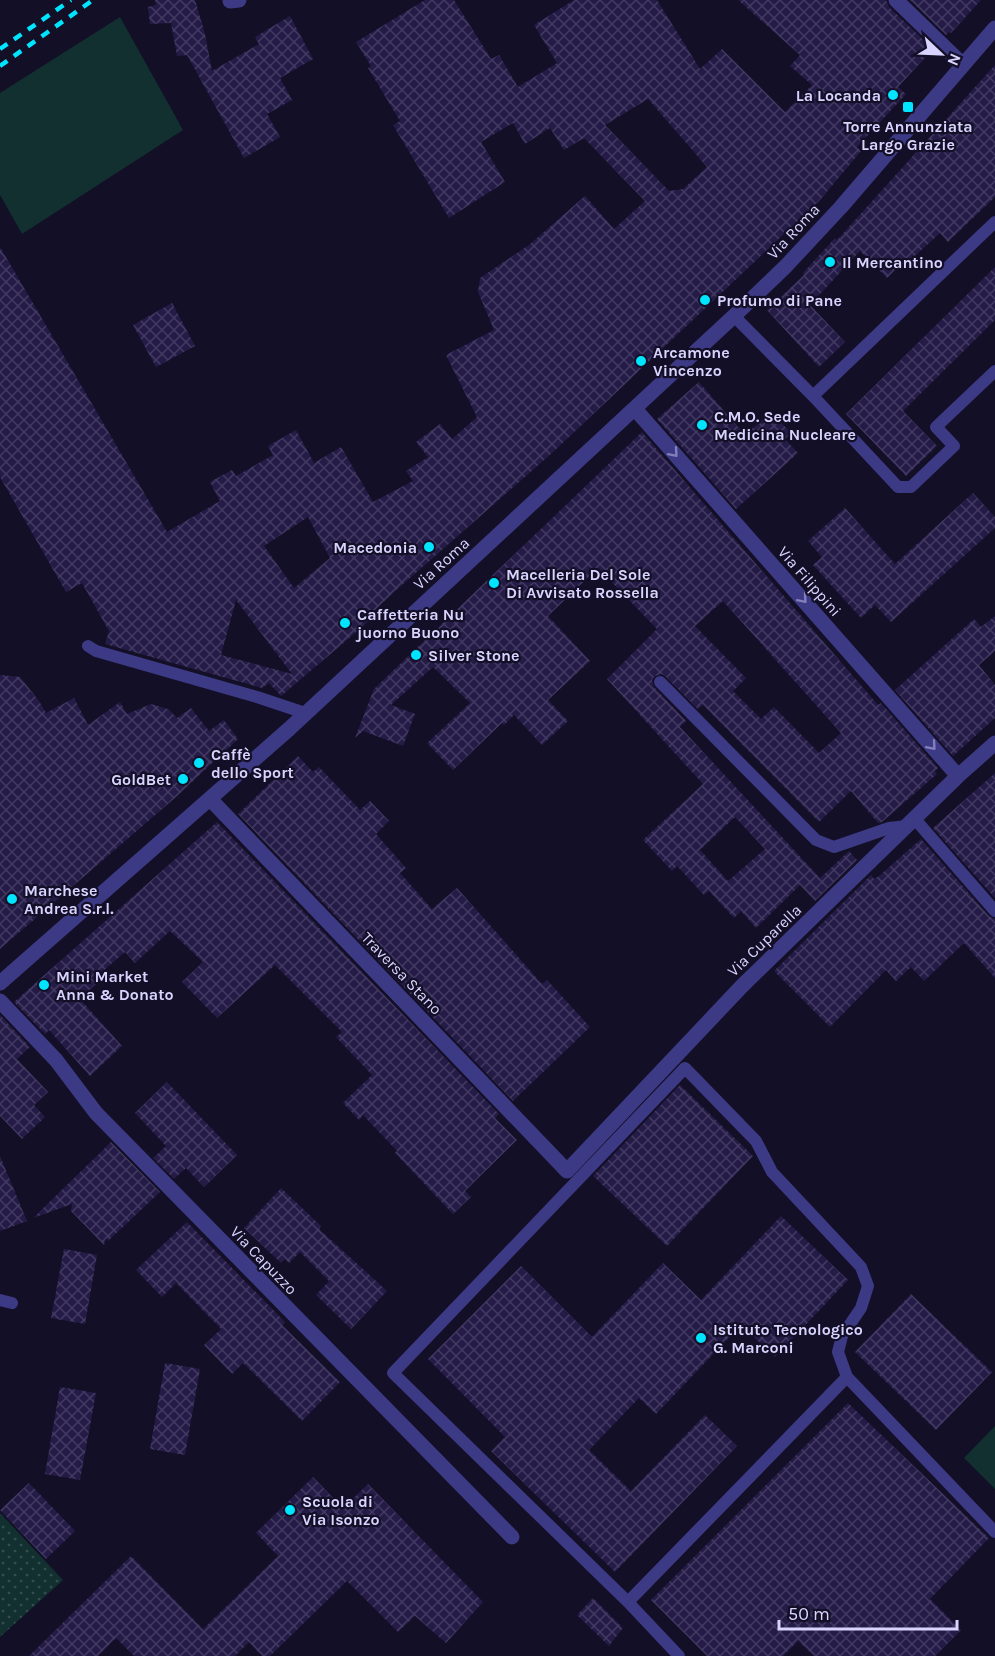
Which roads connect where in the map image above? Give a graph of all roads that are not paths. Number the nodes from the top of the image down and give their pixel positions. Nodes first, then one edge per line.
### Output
1 (239, 0) edge
2 (896, 0) edge
3 (230, 1) edge
4 (995, 28) edge
5 (963, 65) junction
6 (995, 222) edge
7 (734, 316) junction
8 (995, 371) edge
9 (813, 396) junction
10 (635, 410) junction
11 (88, 646) dead end
12 (660, 682) dead end
13 (305, 713) junction
14 (995, 743) edge
15 (958, 776) junction
16 (211, 800) junction
17 (911, 822) junction
18 (995, 911) edge
19 (2, 977) edge
20 (0, 1001) edge
21 (567, 1171) joint
22 (847, 1377) junction
23 (995, 1532) edge
24 (512, 1537) dead end
25 (628, 1602) junction
26 (679, 1656) edge

1 - 3 street
2 - 5 street
4 - 5 street, Via Roma
5 - 7 street, Via Roma
6 - 9 lane
7 - 9 lane
7 - 10 street, Via Roma
8 - 9 lane
10 - 13 street, Via Roma
10 -> 15 street, Via Filippini
11 - 13 lane
12 - 17 lane
13 - 16 street, Via Roma
14 - 15 street, Via Cuparella
15 - 17 street, Via Cuparella
16 - 19 street, Via Roma
16 - 21 street, Traversa Stano
17 - 18 lane
17 - 21 street, Via Cuparella
20 - 24 street, Via Capuzzo
22 - 23 lane
22 - 25 lane
22 - 25 lane
25 - 26 lane

